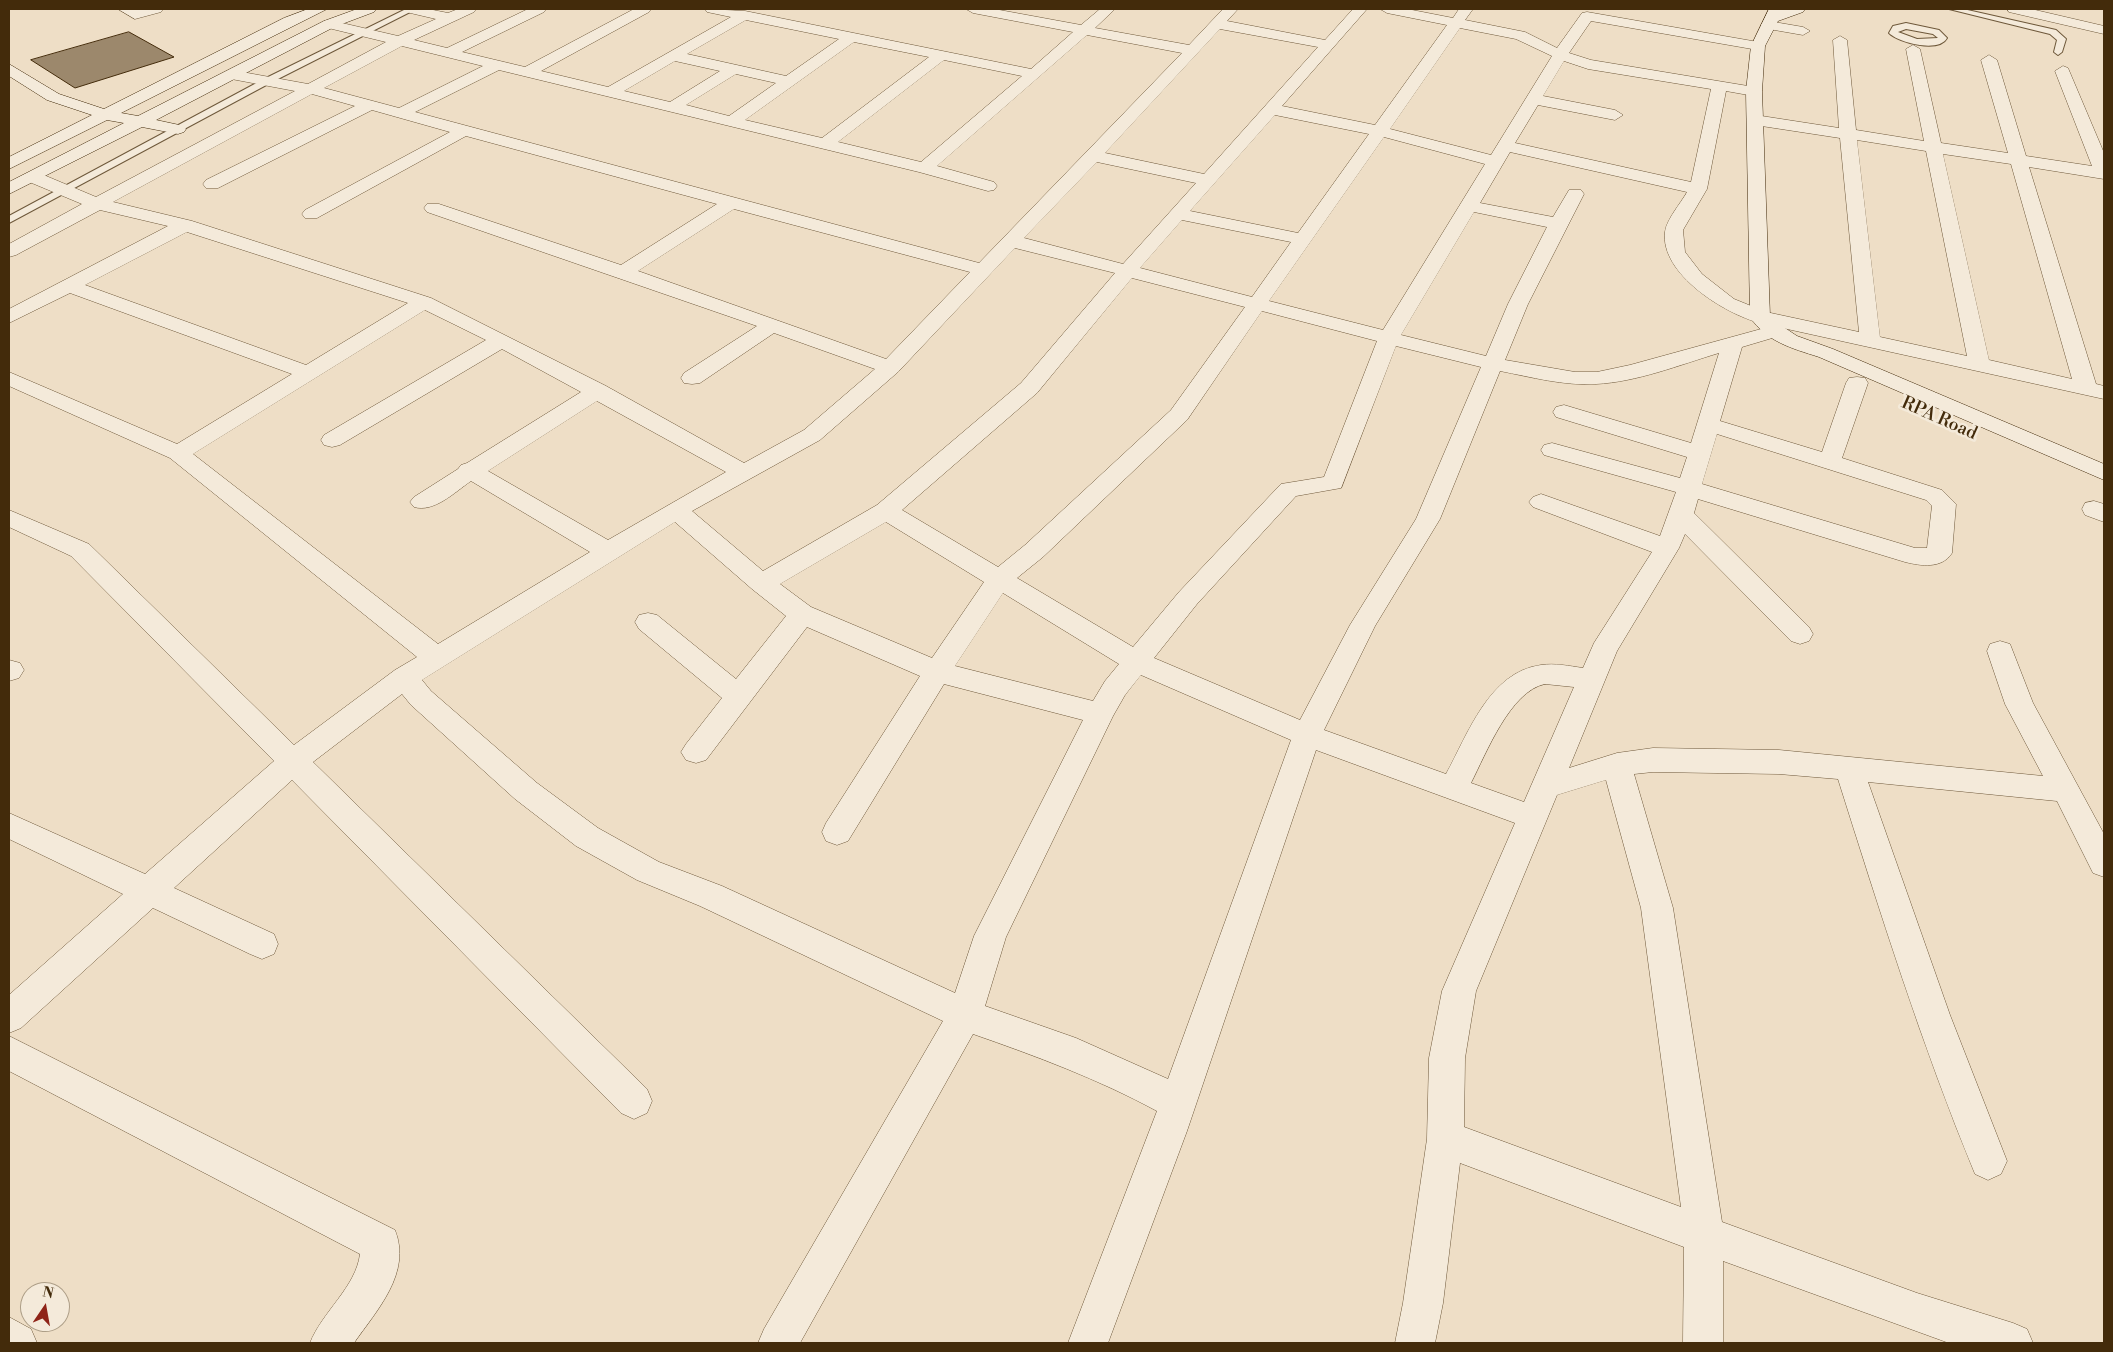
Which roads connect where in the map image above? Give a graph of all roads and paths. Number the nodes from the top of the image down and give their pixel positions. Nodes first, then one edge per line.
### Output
1 (125, 9) edge
2 (156, 9) edge
3 (320, 9) edge
4 (369, 9) edge
5 (412, 9) edge
6 (470, 9) edge
7 (539, 9) edge
8 (644, 9) edge
9 (712, 9) edge
10 (973, 9) edge
11 (1108, 9) edge
12 (1231, 9) edge
13 (1360, 9) edge
14 (1387, 9) edge
15 (1798, 9) edge
16 (2014, 9) edge
17 (1951, 11) edge
18 (1589, 13) edge
19 (745, 15) junction
20 (1461, 16) edge
21 (1772, 17) edge
22 (450, 18) junction
23 (329, 24) junction
24 (1218, 24) junction
25 (1939, 28) joint
26 (1082, 30) junction
27 (2104, 30) edge
28 (363, 32) junction
29 (1804, 32) dead end
30 (851, 37) junction
31 (1840, 40) dead end
32 (400, 41) junction
33 (1328, 45) junction
34 (1758, 46) junction
35 (1913, 49) dead end
36 (1192, 50) junction
37 (2058, 52) dead end
38 (448, 53) junction
39 (1561, 55) junction
40 (673, 56) junction
41 (942, 56) junction
42 (1989, 60) dead end
43 (497, 65) junction
44 (9, 68) edge
45 (734, 69) junction
46 (2063, 70) dead end
47 (527, 72) junction
48 (1034, 74) junction
49 (230, 75) junction
50 (267, 81) junction
51 (789, 81) junction
52 (1719, 86) junction
53 (310, 88) junction
54 (610, 92) junction
55 (1754, 92) junction
56 (53, 96) junction
57 (1534, 99) junction
58 (370, 105) junction
59 (672, 107) junction
60 (1271, 109) junction
61 (401, 113) junction
62 (106, 115) junction
63 (1615, 115) dead end
64 (1755, 120) junction
65 (732, 121) junction
66 (140, 122) junction
67 (178, 129) junction
68 (464, 130) junction
69 (1379, 131) junction
70 (1848, 134) junction
71 (62, 137) junction
72 (215, 140) junction
73 (825, 144) junction
74 (1934, 147) junction
75 (1501, 154) junction
76 (1093, 156) junction
77 (2018, 160) junction
78 (9, 164) edge
79 (924, 168) junction
80 (2104, 173) edge
81 (33, 177) junction
82 (1208, 180) junction
83 (212, 184) dead end
84 (988, 186) dead end
85 (9, 189) edge
86 (1698, 189) junction
87 (65, 190) junction
88 (1574, 194) dead end
89 (732, 202) junction
90 (95, 203) junction
91 (1470, 206) junction
92 (433, 208) dead end
93 (311, 214) dead end
94 (1178, 214) junction
95 (9, 220) edge
96 (1558, 224) junction
97 (185, 225) junction
98 (1302, 239) junction
99 (1012, 241) junction
100 (9, 251) edge
101 (983, 270) junction
102 (1128, 270) junction
103 (624, 272) junction
104 (69, 286) junction
105 (424, 302) junction
106 (1257, 304) junction
107 (9, 317) edge
108 (771, 326) junction
109 (1771, 329) junction
110 (1389, 338) junction
111 (502, 340) junction
112 (1870, 341) junction
113 (1732, 345) junction
114 (1494, 364) junction
115 (1979, 365) junction
116 (890, 367) junction
117 (306, 372) junction
118 (9, 378) edge
119 (692, 378) dead end
120 (1575, 378) junction
121 (1857, 383) junction
122 (2095, 390) edge
123 (598, 391) junction
124 (1564, 412) junction
125 (1703, 439) junction
126 (332, 440) dead end
127 (178, 453) junction
128 (1830, 461) junction
129 (470, 470) junction
130 (745, 473) junction
131 (2104, 473) edge
132 (422, 502) dead end
133 (1541, 502) dead end
134 (1685, 502) junction
135 (2101, 505) edge
136 (676, 510) junction
137 (886, 511) junction
138 (9, 518) edge
139 (1667, 548) junction
140 (608, 552) junction
141 (999, 579) junction
142 (761, 583) junction
143 (802, 614) junction
144 (648, 622) dead end
145 (1800, 634) dead end
146 (2000, 651) dead end
147 (436, 657) junction
148 (1137, 662) junction
149 (937, 672) junction
150 (405, 677) junction
151 (1592, 680) junction
152 (738, 696) junction
153 (1100, 714) junction
154 (1307, 735) junction
155 (696, 752) dead end
156 (292, 762) junction
157 (1617, 765) junction
158 (1849, 769) junction
159 (1548, 786) junction
160 (1453, 789) junction
161 (2066, 790) junction
162 (1532, 817) junction
163 (9, 825) edge
164 (837, 832) dead end
165 (2104, 864) edge
166 (149, 891) junction
167 (262, 944) dead end
168 (965, 1015) junction
169 (9, 1017) edge
170 (9, 1052) edge
171 (634, 1101) dead end
172 (1177, 1103) junction
173 (1445, 1139) junction
174 (1988, 1160) dead end
175 (1704, 1233) junction
176 (9, 1337) edge
177 (17, 1343) edge
178 (330, 1343) edge
179 (778, 1343) edge
180 (1088, 1343) edge
181 (1415, 1343) edge
182 (1702, 1343) edge
183 (2013, 1343) edge

1 - 2 street
3 - 62 street
4 - 23 street
5 - 22 street
5 - 28 lane
6 - 22 street
7 - 38 street
8 - 47 street
9 - 19 street
10 - 26 street
11 - 26 street
12 - 24 street
13 - 33 street
14 - 20 street
15 - 21 street
16 - 27 street
17 - 37 lane
18 - 34 street
18 - 39 street
19 - 30 street
19 - 40 street
20 - 39 street
20 - 69 street
21 - 29 street
21 - 34 street
22 - 32 street
23 - 28 street
23 - 49 street
24 - 33 street
24 - 36 street
25 - 25 lane
26 - 36 street
26 - 48 street
28 - 32 street
28 - 50 lane
30 - 41 street
30 - 51 street
31 - 70 street
32 - 38 street
32 - 53 street
33 - 60 street
34 - 55 street
35 - 74 street
36 - 76 street
38 - 43 street
39 - 52 street
39 - 57 street
40 - 45 street
40 - 54 street
41 - 48 street
41 - 73 street
42 - 77 street
43 - 47 street
43 - 61 street
44 - 56 street
45 - 51 street
45 - 59 street
46 - 80 street
47 - 54 street
48 - 79 street
49 - 50 street
49 - 66 street
50 - 53 street
50 - 67 lane
51 - 65 street
52 - 55 street
52 - 86 street
53 - 58 street
53 - 72 street
54 - 59 street
55 - 64 street
56 - 62 street
56 - 71 street
57 - 63 street
57 - 75 street
58 - 61 street
58 - 83 street
59 - 65 street
60 - 69 street
60 - 82 street
61 - 68 street
62 - 66 street
62 - 71 street
64 - 70 street
64 - 109 street
65 - 73 street
66 - 67 street
66 - 81 street
67 - 72 street
67 - 87 lane
68 - 89 street
68 - 93 street
69 - 75 street
69 - 98 street
70 - 74 street
70 - 112 street
71 - 78 street
72 - 90 street
73 - 79 street
74 - 77 street
74 - 115 street
75 - 86 street
75 - 91 street
76 - 82 street
76 - 99 street
77 - 80 street
77 - 122 street
79 - 84 street
81 - 85 street
81 - 87 street
82 - 94 street
86 - 109 street
87 - 90 street
87 - 95 lane
88 - 96 street
89 - 101 street
89 - 103 street
90 - 97 street
90 - 100 street
91 - 96 street
91 - 110 street
92 - 103 street
94 - 98 street
94 - 102 street
96 - 114 street
97 - 104 street
97 - 105 street
98 - 106 street
99 - 101 street
99 - 102 street
101 - 116 street
102 - 106 street
102 - 137 street
103 - 108 street
104 - 107 street
104 - 117 street
105 - 111 street
105 - 117 street
106 - 110 street
106 - 141 street
108 - 116 street
108 - 119 street
109 - 112 street
109 - 113 street
109 - 121 street, RPA Road
109 - 131 street, RPA Road
110 - 114 street
110 - 148 street
111 - 123 street
111 - 126 street
112 - 115 street
113 - 120 street
113 - 125 street
114 - 120 street
114 - 154 street
115 - 122 street
116 - 130 street
117 - 127 street
118 - 127 street
120 - 124 street
121 - 128 street
121 - 135 street, RPA Road
123 - 129 street
123 - 130 street
124 - 125 street
124 - 134 street
125 - 128 street
125 - 134 street
127 - 147 street
128 - 134 street
129 - 132 street
129 - 140 street
130 - 136 street
133 - 139 street
134 - 139 street
134 - 145 street
136 - 140 street
136 - 142 street
137 - 141 street
137 - 142 street
138 - 156 street
139 - 151 street
140 - 147 street
141 - 148 street
141 - 149 street
142 - 143 street
143 - 149 street
143 - 152 street
144 - 152 street
146 - 161 street
147 - 150 street
148 - 153 street
148 - 154 street
149 - 153 street
149 - 164 street
150 - 156 street
150 - 168 street
151 - 159 street
151 - 160 street
152 - 155 street
153 - 168 street
154 - 160 street
154 - 172 street
156 - 166 street
156 - 171 street
157 - 158 street
157 - 159 street
157 - 175 street
158 - 161 street
158 - 174 street
159 - 162 street
160 - 162 street
161 - 165 street
162 - 173 street
163 - 166 street
166 - 167 street
166 - 169 street
168 - 172 street
168 - 179 street
170 - 178 street
172 - 180 street
173 - 175 street
173 - 181 street
175 - 182 street
175 - 183 street
176 - 177 street

